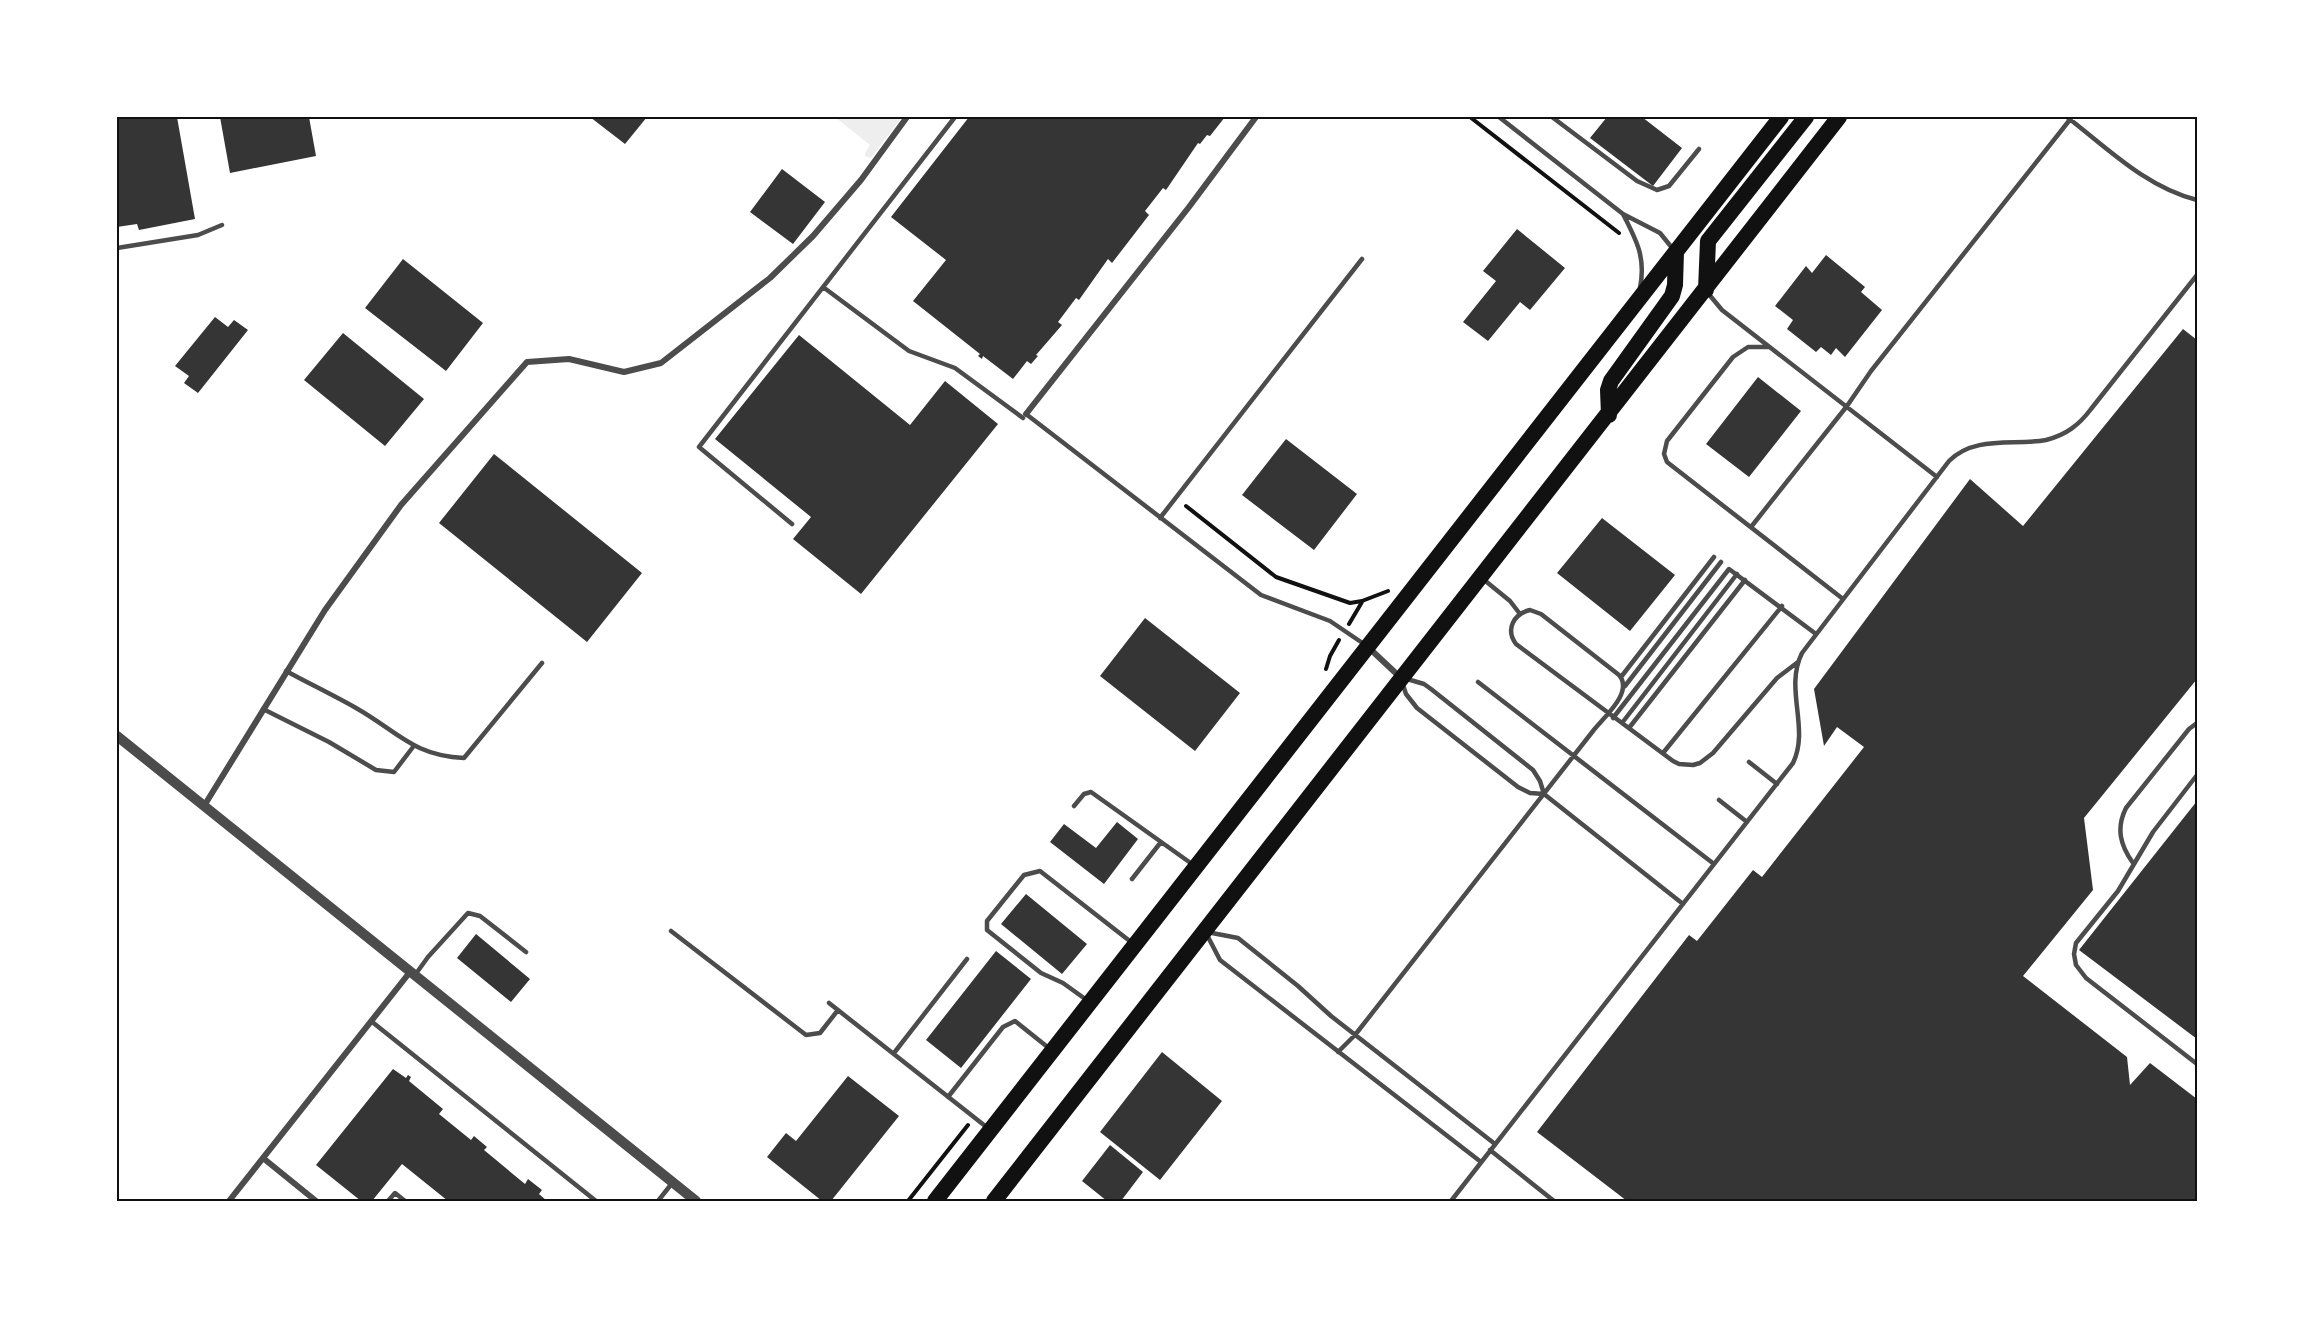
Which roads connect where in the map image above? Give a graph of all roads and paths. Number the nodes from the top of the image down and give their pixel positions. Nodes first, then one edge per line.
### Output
1 (907, 117) edge
2 (954, 117) edge
3 (1256, 117) edge
4 (1470, 117) edge
5 (1499, 117) edge
6 (1552, 117) edge
7 (1781, 117) edge
8 (1806, 117) edge
9 (1839, 117) edge
10 (2070, 118) edge
11 (1699, 149) dead end
12 (2197, 200) edge
13 (1623, 214) junction
14 (222, 225) dead end
15 (1624, 236) dead end
16 (117, 248) edge
17 (1676, 252) junction
18 (1362, 259) dead end
19 (2197, 275) edge
20 (823, 287) junction
21 (1706, 290) junction
22 (1638, 301) junction
23 (1769, 347) junction
24 (1847, 406) junction
25 (1609, 415) junction
26 (1024, 416) junction
27 (1937, 477) junction
28 (1186, 506) dead end
29 (1160, 518) junction
30 (792, 525) dead end
31 (1751, 527) junction
32 (1714, 557) dead end
33 (1721, 562) dead end
34 (1737, 574) junction
35 (1481, 577) junction
36 (1745, 580) junction
37 (1388, 591) dead end
38 (1843, 599) junction
39 (1782, 606) junction
40 (1520, 615) junction
41 (1816, 634) junction
42 (1369, 648) junction
43 (1798, 662) junction
44 (542, 663) dead end
45 (286, 671) junction
46 (1621, 677) junction
47 (1402, 678) junction
48 (1478, 682) dead end
49 (1624, 686) junction
50 (263, 709) junction
51 (1607, 713) junction
52 (1613, 718) junction
53 (1622, 723) junction
54 (2197, 723) edge
55 (1629, 728) junction
56 (117, 736) edge
57 (413, 747) junction
58 (1663, 753) junction
59 (1573, 756) junction
60 (1749, 762) dead end
61 (2197, 776) edge
62 (1777, 784) junction
63 (1544, 794) junction
64 (1719, 800) dead end
65 (204, 806) junction
66 (1074, 806) dead end
67 (1747, 822) junction
68 (1161, 842) junction
69 (2133, 863) junction
70 (1714, 864) junction
71 (1197, 867) junction
72 (1132, 879) dead end
73 (1683, 904) junction
74 (671, 931) dead end
75 (1205, 931) junction
76 (1136, 946) junction
77 (526, 952) dead end
78 (967, 959) dead end
79 (413, 974) junction
80 (829, 1003) dead end
81 (1090, 1003) junction
82 (838, 1010) junction
83 (371, 1021) junction
84 (1355, 1035) junction
85 (1053, 1051) junction
86 (1338, 1052) junction
87 (894, 1053) junction
88 (2197, 1064) edge
89 (948, 1097) junction
90 (991, 1131) junction
91 (961, 1132) dead end
92 (1495, 1144) junction
93 (1490, 1150) junction
94 (263, 1158) junction
95 (1481, 1162) junction
96 (673, 1182) junction
97 (229, 1201) edge
98 (316, 1201) edge
99 (388, 1201) edge
100 (405, 1201) edge
101 (596, 1201) edge
102 (658, 1201) edge
103 (696, 1201) edge
104 (908, 1201) edge
105 (935, 1201) edge
106 (994, 1201) edge
107 (1452, 1201) edge
108 (1554, 1201) edge

1 - 45 street
2 - 20 lane
3 - 26 street
4 - 15 path
5 - 13 lane
6 - 11 lane
7 - 17 highway
8 - 21 highway
9 - 21 highway
10 - 12 lane
10 - 24 lane
13 - 17 lane
13 - 22 lane
14 - 16 lane
17 - 22 highway
17 - 25 highway
18 - 29 lane
19 - 27 lane
20 - 26 lane
20 - 30 lane
21 - 23 lane
21 - 25 highway
22 - 42 highway
23 - 24 lane
23 - 31 lane
24 - 27 lane
24 - 31 lane
25 - 35 highway
26 - 29 lane
27 - 38 lane
28 - 37 path
29 - 42 lane
31 - 38 lane
32 - 46 lane
33 - 49 lane
34 - 36 lane
34 - 52 lane
34 - 53 lane
35 - 40 lane
35 - 47 highway
36 - 39 lane
36 - 55 lane
38 - 41 lane
39 - 41 lane
39 - 58 lane
40 - 46 lane
40 - 51 lane
41 - 43 lane
42 - 47 street
42 - 71 highway
43 - 58 lane
43 - 62 lane
44 - 57 lane
45 - 50 street
45 - 57 lane
46 - 49 lane
47 - 63 lane
47 - 63 lane
47 - 75 highway
48 - 59 lane
49 - 51 lane
50 - 57 lane
50 - 65 street
51 - 52 lane
51 - 59 lane
52 - 53 lane
53 - 55 lane
54 - 69 lane
55 - 58 lane
56 - 65 street
59 - 63 lane
59 - 70 lane
60 - 62 lane
61 - 69 lane
62 - 67 lane
63 - 73 lane
63 - 84 lane
64 - 67 lane
65 - 79 street
66 - 68 lane
67 - 70 lane
68 - 71 lane
68 - 72 lane
69 - 88 lane
70 - 73 lane
71 - 76 highway
73 - 92 lane
74 - 82 lane
75 - 84 lane
75 - 86 lane
75 - 106 highway
76 - 81 highway
76 - 81 lane
77 - 79 lane
78 - 87 lane
79 - 83 street
79 - 96 street
80 - 82 lane
81 - 85 highway
82 - 87 lane
83 - 94 street
83 - 101 lane
84 - 86 lane
84 - 92 lane
85 - 89 lane
85 - 90 highway
86 - 95 lane
87 - 89 lane
89 - 90 lane
90 - 105 highway
91 - 104 path
92 - 93 lane
93 - 95 lane
93 - 108 lane
94 - 97 street
94 - 98 street
95 - 107 lane
96 - 102 lane
96 - 103 street
99 - 100 lane

